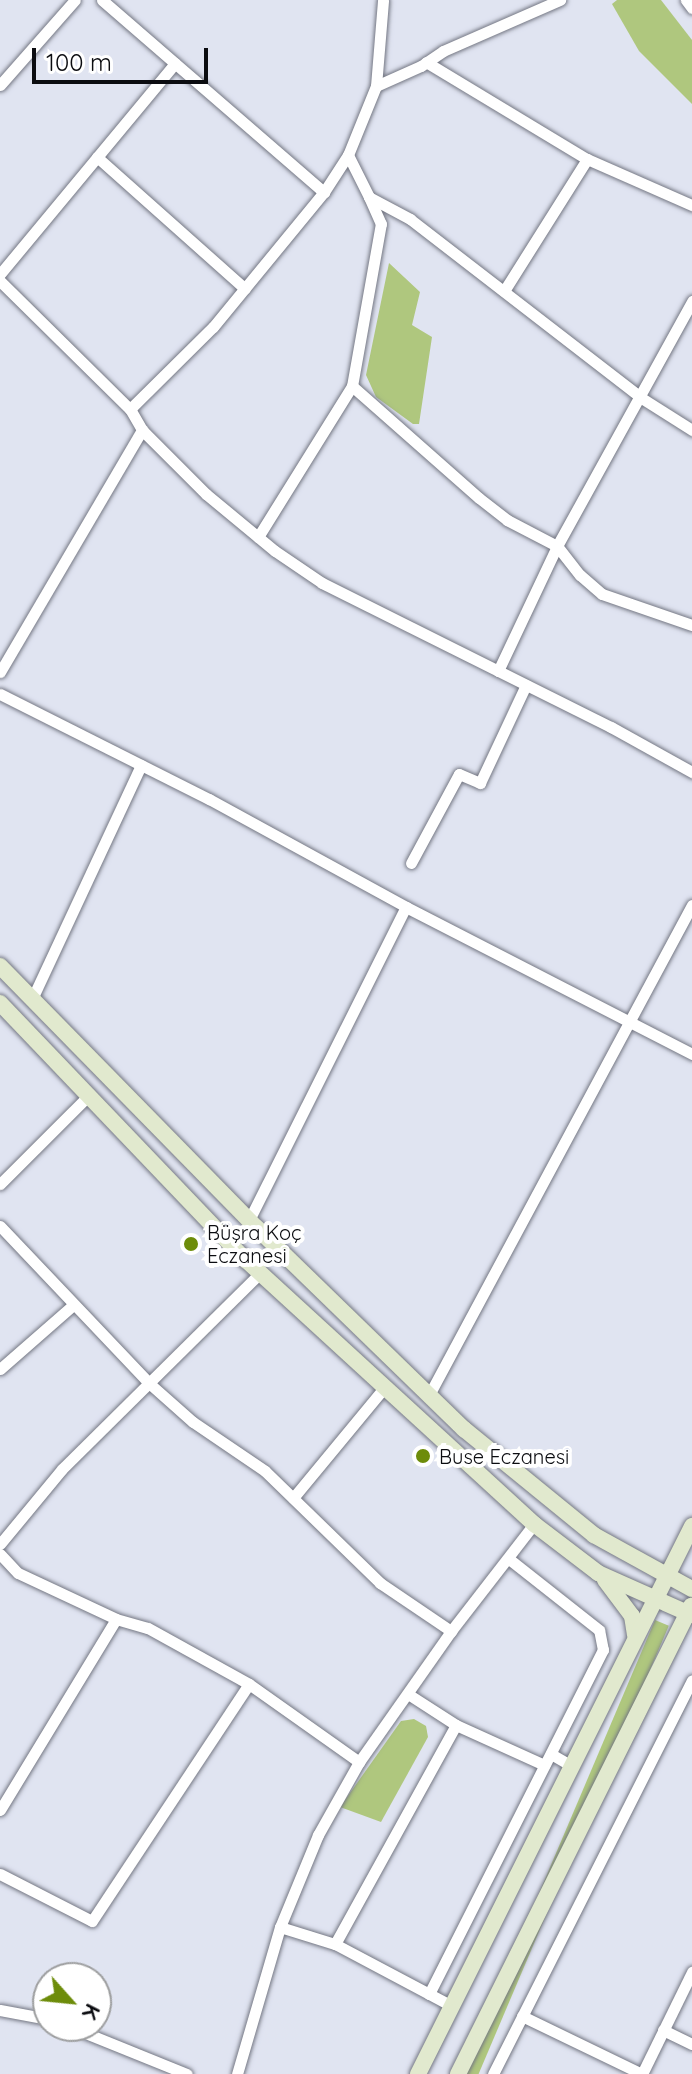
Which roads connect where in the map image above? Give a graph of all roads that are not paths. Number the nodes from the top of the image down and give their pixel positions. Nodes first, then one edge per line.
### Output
1 (75, 0) edge
2 (102, 0) edge
3 (383, 0) edge
4 (560, 0) edge
5 (686, 0) edge
6 (692, 8) edge
7 (426, 62) junction
8 (175, 63) junction
9 (0, 85) edge
10 (376, 86) junction
11 (348, 155) junction
12 (97, 157) junction
13 (587, 159) junction
14 (324, 192) junction
15 (369, 197) junction
16 (692, 205) edge
17 (0, 274) edge
18 (0, 281) edge
19 (245, 289) junction
20 (504, 291) junction
21 (692, 301) edge
22 (352, 386) junction
23 (640, 397) junction
24 (130, 409) junction
25 (142, 430) junction
26 (692, 430) edge
27 (258, 537) junction
28 (557, 546) junction
29 (692, 625) edge
30 (498, 671) junction
31 (0, 672) edge
32 (526, 685) junction
33 (0, 694) edge
34 (141, 765) junction
35 (692, 772) edge
36 (411, 863) dead end
37 (692, 905) edge
38 (406, 907) junction
39 (0, 966) edge
40 (32, 999) junction
41 (0, 1003) edge
42 (628, 1022) junction
43 (692, 1054) edge
44 (90, 1094) junction
45 (0, 1184) edge
46 (249, 1220) junction
47 (0, 1226) edge
48 (260, 1273) junction
49 (73, 1305) junction
50 (0, 1369) edge
51 (150, 1384) junction
52 (384, 1388) junction
53 (429, 1395) junction
54 (293, 1498) junction
55 (534, 1524) junction
56 (692, 1526) edge
57 (0, 1544) edge
58 (0, 1554) edge
59 (509, 1559) junction
60 (598, 1573) junction
61 (667, 1578) junction
62 (692, 1589) edge
63 (657, 1599) junction
64 (691, 1611) edge
65 (116, 1619) junction
66 (451, 1631) junction
67 (635, 1635) junction
68 (692, 1680) edge
69 (249, 1684) junction
70 (408, 1694) junction
71 (456, 1725) junction
72 (551, 1754) junction
73 (359, 1762) junction
74 (544, 1765) junction
75 (572, 1766) junction
76 (0, 1810) edge
77 (0, 1874) edge
78 (280, 1927) junction
79 (335, 1944) junction
80 (692, 1972) edge
81 (429, 1994) junction
82 (452, 2006) junction
83 (0, 2010) edge
84 (32, 2016) edge
85 (522, 2016) junction
86 (663, 2030) junction
87 (108, 2042) edge
88 (692, 2044) edge
89 (187, 2074) edge
90 (237, 2074) edge
91 (418, 2074) edge
92 (458, 2074) edge
93 (493, 2074) edge
94 (642, 2074) edge

1 - 9 street
2 - 8 street
3 - 10 street
4 - 7 street
5 - 6 street
7 - 10 street
7 - 13 street
8 - 12 street
8 - 14 street
10 - 11 street
11 - 14 street
11 - 15 street
12 - 17 street
12 - 19 street
13 - 16 street
13 - 20 street
14 - 19 street
15 - 20 street
15 - 22 street
18 - 24 street
19 - 24 street
20 - 23 street
21 - 23 street
22 - 27 street
22 - 28 street
23 - 26 street
23 - 28 street
24 - 25 street
25 - 27 street
25 - 31 street
27 - 30 street
28 - 29 street
28 - 30 street
30 - 32 street
32 - 35 street
32 - 36 street
33 - 34 street
34 - 38 street
34 - 40 street
37 - 42 street
38 - 42 street
38 - 46 street
39 - 40 street
40 - 46 street
41 - 44 street
42 - 43 street
42 - 53 street
44 - 45 street
44 - 48 street
46 - 53 street
47 - 49 street
48 - 51 street
48 - 52 street
49 - 50 street
49 - 51 street
51 - 54 street
51 - 57 street
52 - 54 street
52 - 55 street
53 - 61 street
54 - 66 street
55 - 59 street
55 - 60 street
56 - 61 street
58 - 65 street
59 - 66 street
59 - 72 street
60 - 63 street
60 - 67 street
61 - 62 street
61 - 63 street
63 - 64 street
63 - 67 street
64 - 92 street
65 - 69 street
65 - 76 street
66 - 70 street
67 - 75 street
68 - 85 street
69 - 73 street
69 - 77 street
70 - 71 street
70 - 73 street
71 - 74 street
71 - 79 street
72 - 74 street
72 - 75 street
73 - 78 street
74 - 81 street
75 - 82 street
78 - 79 street
78 - 90 street
79 - 81 street
80 - 86 street
81 - 82 street
82 - 91 street
83 - 84 street
85 - 93 street
85 - 94 street
86 - 88 street
86 - 94 street
87 - 89 street

